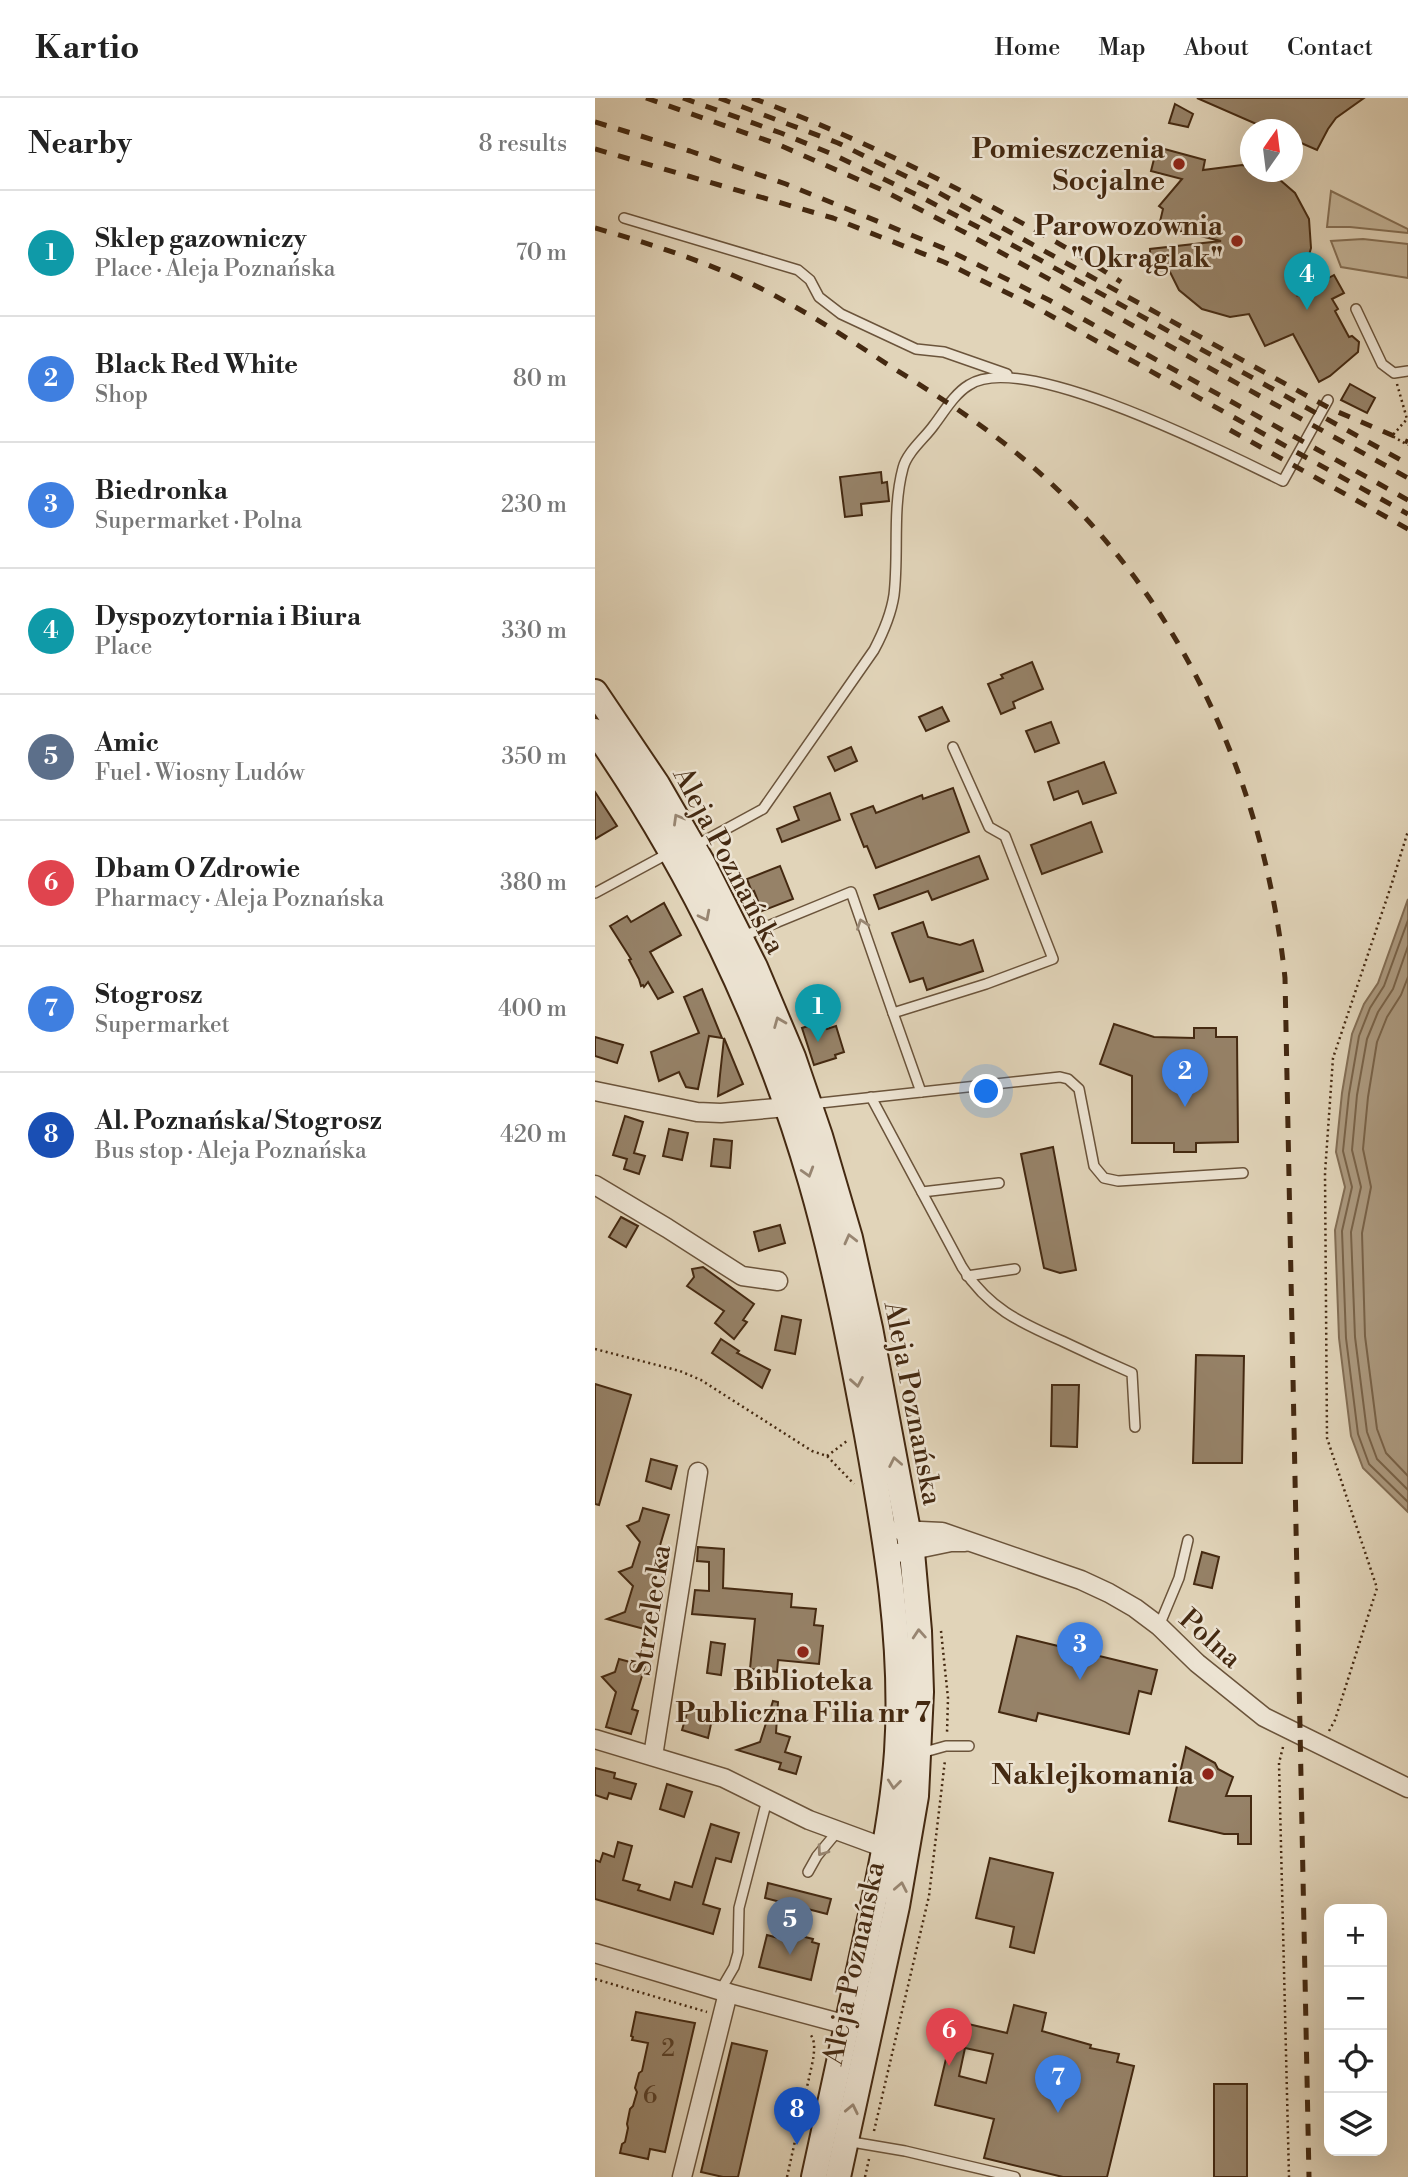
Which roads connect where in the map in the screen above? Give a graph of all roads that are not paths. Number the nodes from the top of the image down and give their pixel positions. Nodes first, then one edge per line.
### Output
1 (624, 218) dead end
2 (1356, 309) dead end
3 (1408, 371) edge
4 (1015, 377) junction
5 (1328, 400) dead end
6 (595, 692) edge
7 (595, 731) edge
8 (953, 747) dead end
9 (682, 849) junction
10 (595, 893) edge
11 (740, 937) junction
12 (893, 1013) junction
13 (921, 1092) junction
14 (596, 1096) edge
15 (871, 1097) junction
16 (798, 1105) junction
17 (1243, 1173) dead end
18 (999, 1183) dead end
19 (595, 1185) edge
20 (922, 1192) junction
21 (1015, 1269) dead end
22 (967, 1276) junction
23 (778, 1281) dead end
24 (1135, 1427) dead end
25 (698, 1472) dead end
26 (1188, 1540) dead end
27 (898, 1542) junction
28 (1159, 1626) junction
29 (595, 1739) edge
30 (969, 1746) dead end
31 (919, 1753) junction
32 (653, 1756) junction
33 (1408, 1788) edge
34 (767, 1800) junction
35 (837, 1832) junction
36 (885, 1848) junction
37 (809, 1872) dead end
38 (595, 1953) edge
39 (724, 1992) junction
40 (848, 2025) junction
41 (845, 2141) junction
42 (682, 2177) edge
43 (834, 2177) edge
44 (1015, 2177) edge

1 - 4 lane
2 - 3 lane
4 - 5 lane
4 - 9 lane
9 -> 6 main road, Aleja Poznańska
7 - 9 main road, Aleja Poznańska
8 - 12 lane
9 - 10 lane
9 - 11 main road, Aleja Poznańska
9 -> 16 main road, Aleja Poznańska
12 -> 11 lane
16 -> 11 main road, Aleja Poznańska
12 - 13 lane
13 - 15 lane
13 - 17 lane
14 - 16 street
15 - 16 lane
15 - 20 lane
16 -> 27 main road, Aleja Poznańska
27 -> 16 main road, Aleja Poznańska
18 - 20 lane
19 - 23 street
20 - 22 lane
21 - 22 lane
22 - 24 lane
25 - 32 street, Strzelecka
26 - 28 lane
27 - 28 street, Polna
31 -> 27 main road, Aleja Poznańska
27 -> 36 main road, Aleja Poznańska
28 - 33 street, Polna
29 - 32 street
30 - 31 lane
41 -> 31 main road, Aleja Poznańska
32 - 34 street
34 - 35 street
34 - 39 lane
35 - 36 street
35 -> 37 lane
36 - 40 main road, Aleja Poznańska
38 - 39 street
39 - 40 street
39 - 42 street
40 - 43 main road, Aleja Poznańska
41 - 43 main road, Aleja Poznańska
41 - 44 lane

